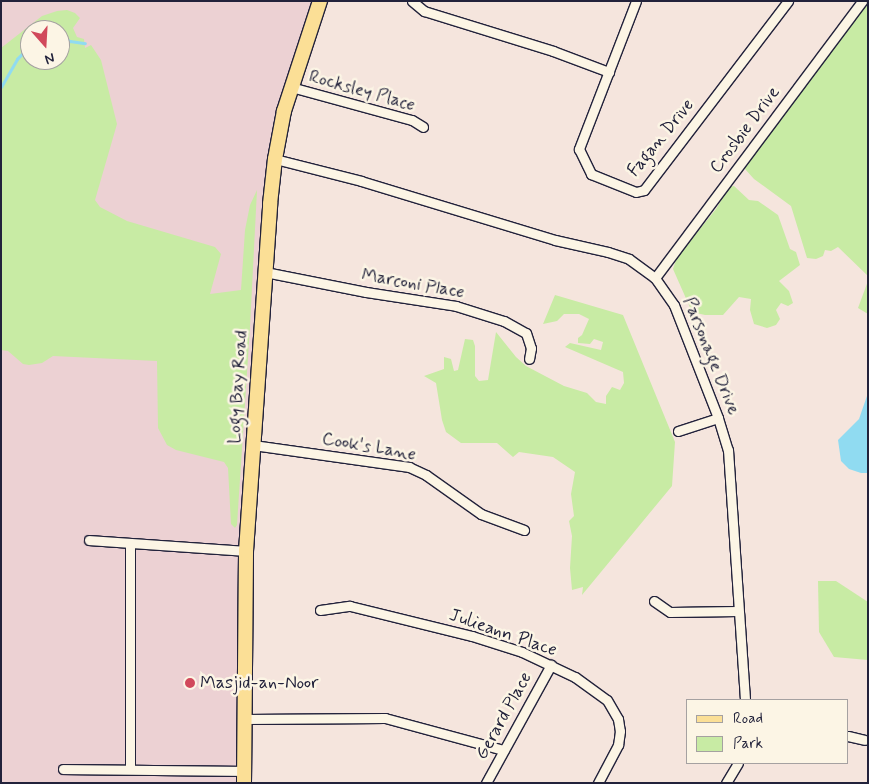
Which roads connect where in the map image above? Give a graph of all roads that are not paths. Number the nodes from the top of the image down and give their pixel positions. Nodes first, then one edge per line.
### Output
1 (320, 1) edge
2 (412, 1) edge
3 (636, 1) edge
4 (788, 1) edge
5 (862, 1) edge
6 (610, 72) junction
7 (290, 87) junction
8 (423, 127) dead end
9 (275, 159) junction
10 (265, 272) junction
11 (655, 278) junction
12 (529, 359) dead end
13 (718, 418) junction
14 (678, 432) dead end
15 (253, 446) junction
16 (524, 530) dead end
17 (89, 540) dead end
18 (130, 542) junction
19 (246, 551) junction
20 (654, 601) dead end
21 (320, 610) dead end
22 (738, 611) junction
23 (551, 665) junction
24 (745, 699) edge
25 (245, 719) junction
26 (849, 736) edge
27 (866, 740) dead end
28 (504, 750) junction
29 (737, 764) edge
30 (130, 768) junction
31 (63, 769) dead end
32 (244, 777) edge
33 (486, 783) edge
34 (598, 783) edge
35 (726, 783) edge

1 - 7 main road, Logy Bay Road
2 - 6 street
3 - 6 street, Fagan Drive
4 - 6 street, Fagan Drive
5 - 11 street, Crosbie Drive
7 - 8 street, Rocksley Place
7 - 9 main road, Logy Bay Road
9 - 10 main road, Logy Bay Road
9 - 11 street, Parsonage Drive
10 - 12 street, Marconi Place
10 - 15 main road, Logy Bay Road
11 - 13 street, Parsonage Drive
13 - 14 street
13 - 22 street, Parsonage Drive
15 - 16 street, Cook's Lane
15 - 19 main road, Logy Bay Road
17 - 18 street
18 - 19 street
18 - 30 street
19 - 25 main road, Logy Bay Road
20 - 22 street
21 - 23 street, Julieann Place
22 - 24 street, Parsonage Drive
23 - 28 street, Gerard Place
23 - 34 street, Julieann Place
25 - 28 street
25 - 32 main road, Logy Bay Road
26 - 27 street
28 - 33 street, Gerard Place
29 - 35 street
30 - 31 street
30 - 32 street

